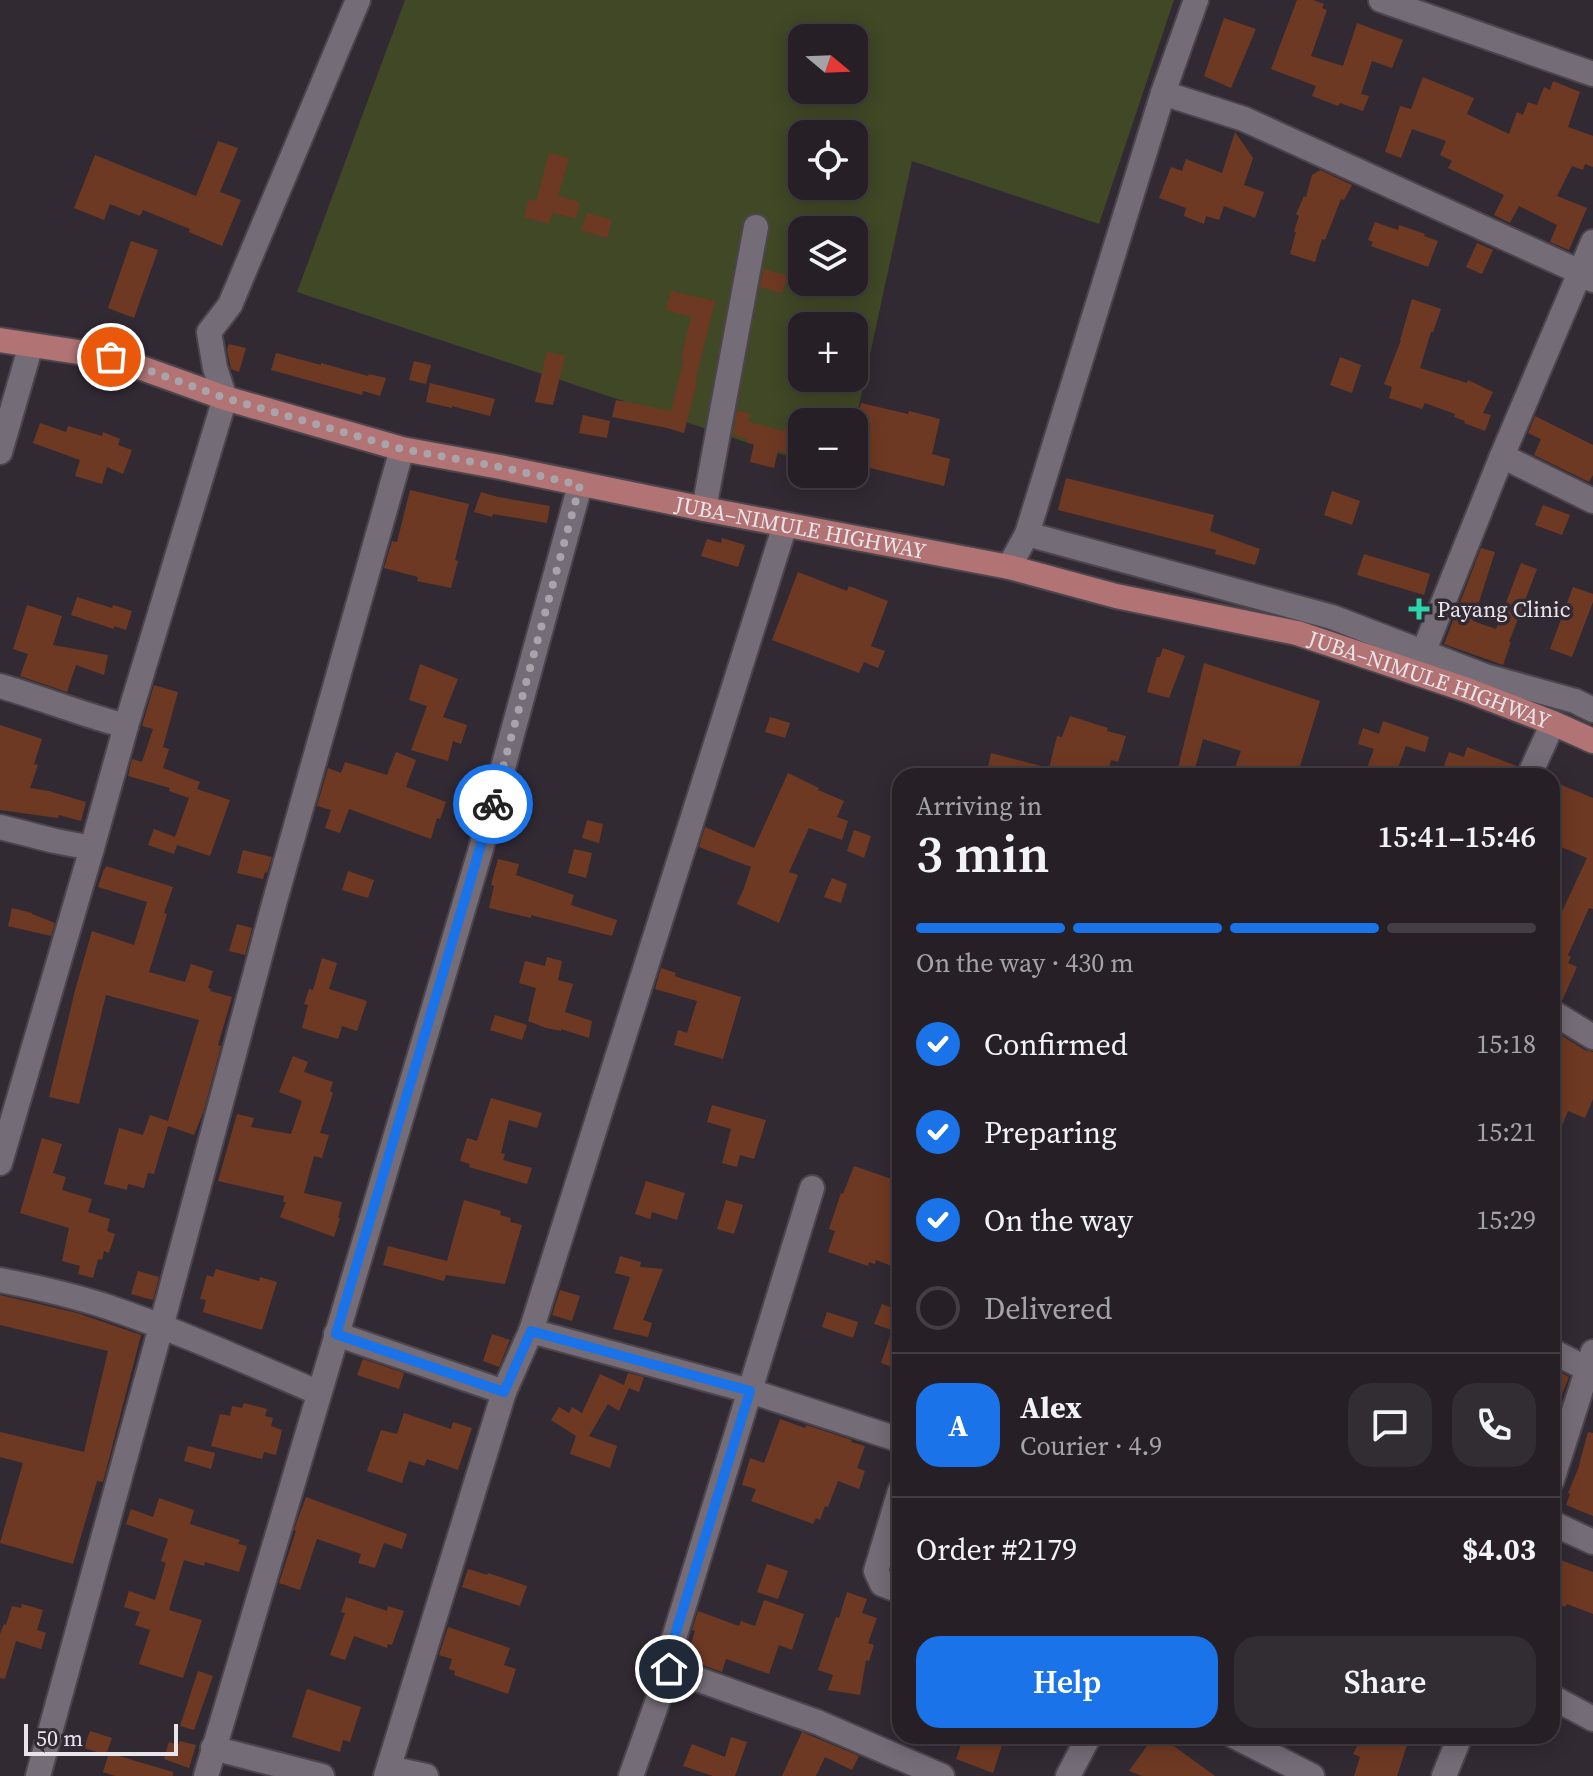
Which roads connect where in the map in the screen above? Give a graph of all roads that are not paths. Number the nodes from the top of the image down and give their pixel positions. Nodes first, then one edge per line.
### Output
1 (358, 0) edge
2 (1196, 0) edge
3 (1381, 0) edge
4 (1593, 74) edge
5 (1163, 93) junction
6 (756, 227) dead end
7 (1593, 242) edge
8 (1587, 276) edge
9 (0, 340) edge
10 (31, 345) junction
11 (225, 398) junction
12 (402, 449) junction
13 (0, 452) edge
14 (1502, 456) junction
15 (580, 485) junction
16 (1593, 501) edge
17 (704, 509) junction
18 (785, 525) junction
19 (1027, 534) junction
20 (1009, 567) junction
21 (1423, 653) junction
22 (0, 686) edge
23 (1593, 710) edge
24 (1553, 723) junction
25 (126, 726) junction
26 (1593, 741) edge
27 (1533, 768) edge
28 (0, 827) edge
29 (92, 848) junction
30 (1560, 1017) edge
31 (1593, 1037) edge
32 (0, 1163) edge
33 (812, 1188) dead end
34 (0, 1280) edge
35 (161, 1327) junction
36 (531, 1331) junction
37 (336, 1334) junction
38 (1560, 1354) edge
39 (1591, 1365) edge
40 (750, 1391) junction
41 (504, 1392) junction
42 (319, 1393) junction
43 (892, 1437) edge
44 (1560, 1456) edge
45 (892, 1518) edge
46 (1560, 1526) edge
47 (1593, 1540) edge
48 (892, 1588) edge
49 (669, 1669) junction
50 (1560, 1701) edge
51 (1593, 1719) edge
52 (1085, 1744) edge
53 (1250, 1744) edge
54 (1457, 1744) edge
55 (213, 1748) junction
56 (388, 1772) edge
57 (38, 1776) edge
58 (206, 1776) edge
59 (322, 1776) edge
60 (426, 1776) edge
61 (631, 1776) edge
62 (942, 1776) edge
63 (1068, 1776) edge
64 (1312, 1776) edge
65 (1444, 1776) edge

1 - 11 street
2 - 5 street
3 - 4 street
5 - 8 street
5 - 19 street
6 - 17 street
7 - 8 street
8 - 14 street
9 - 10 main road, JUBA–NIMULE HIGHWAY
10 - 11 main road, JUBA–NIMULE HIGHWAY
10 - 13 street
11 - 12 main road, JUBA–NIMULE HIGHWAY
11 - 25 street
12 - 15 main road, JUBA–NIMULE HIGHWAY
12 - 35 street
14 - 16 street
14 - 21 street
15 - 17 main road, JUBA–NIMULE HIGHWAY
15 - 37 street
17 - 18 main road, JUBA–NIMULE HIGHWAY
18 - 20 main road, JUBA–NIMULE HIGHWAY
18 - 36 street
19 - 20 street
19 - 21 street
20 - 24 main road, JUBA–NIMULE HIGHWAY
21 - 23 street
22 - 25 street
24 - 26 main road, JUBA–NIMULE HIGHWAY
24 - 27 street
25 - 29 street
28 - 29 street
29 - 32 street
30 - 31 street
33 - 40 street
34 - 35 street
35 - 42 street
35 - 57 street
36 - 40 street
36 - 41 street
37 - 41 street
37 - 42 street
38 - 39 street
39 - 44 street
40 - 43 street
40 - 49 street
41 - 56 street
42 - 55 street
45 - 48 street
46 - 47 street
49 - 61 street
49 - 62 street
50 - 51 street
52 - 63 street
53 - 64 street
54 - 65 street
55 - 58 street
55 - 59 street
56 - 60 street

